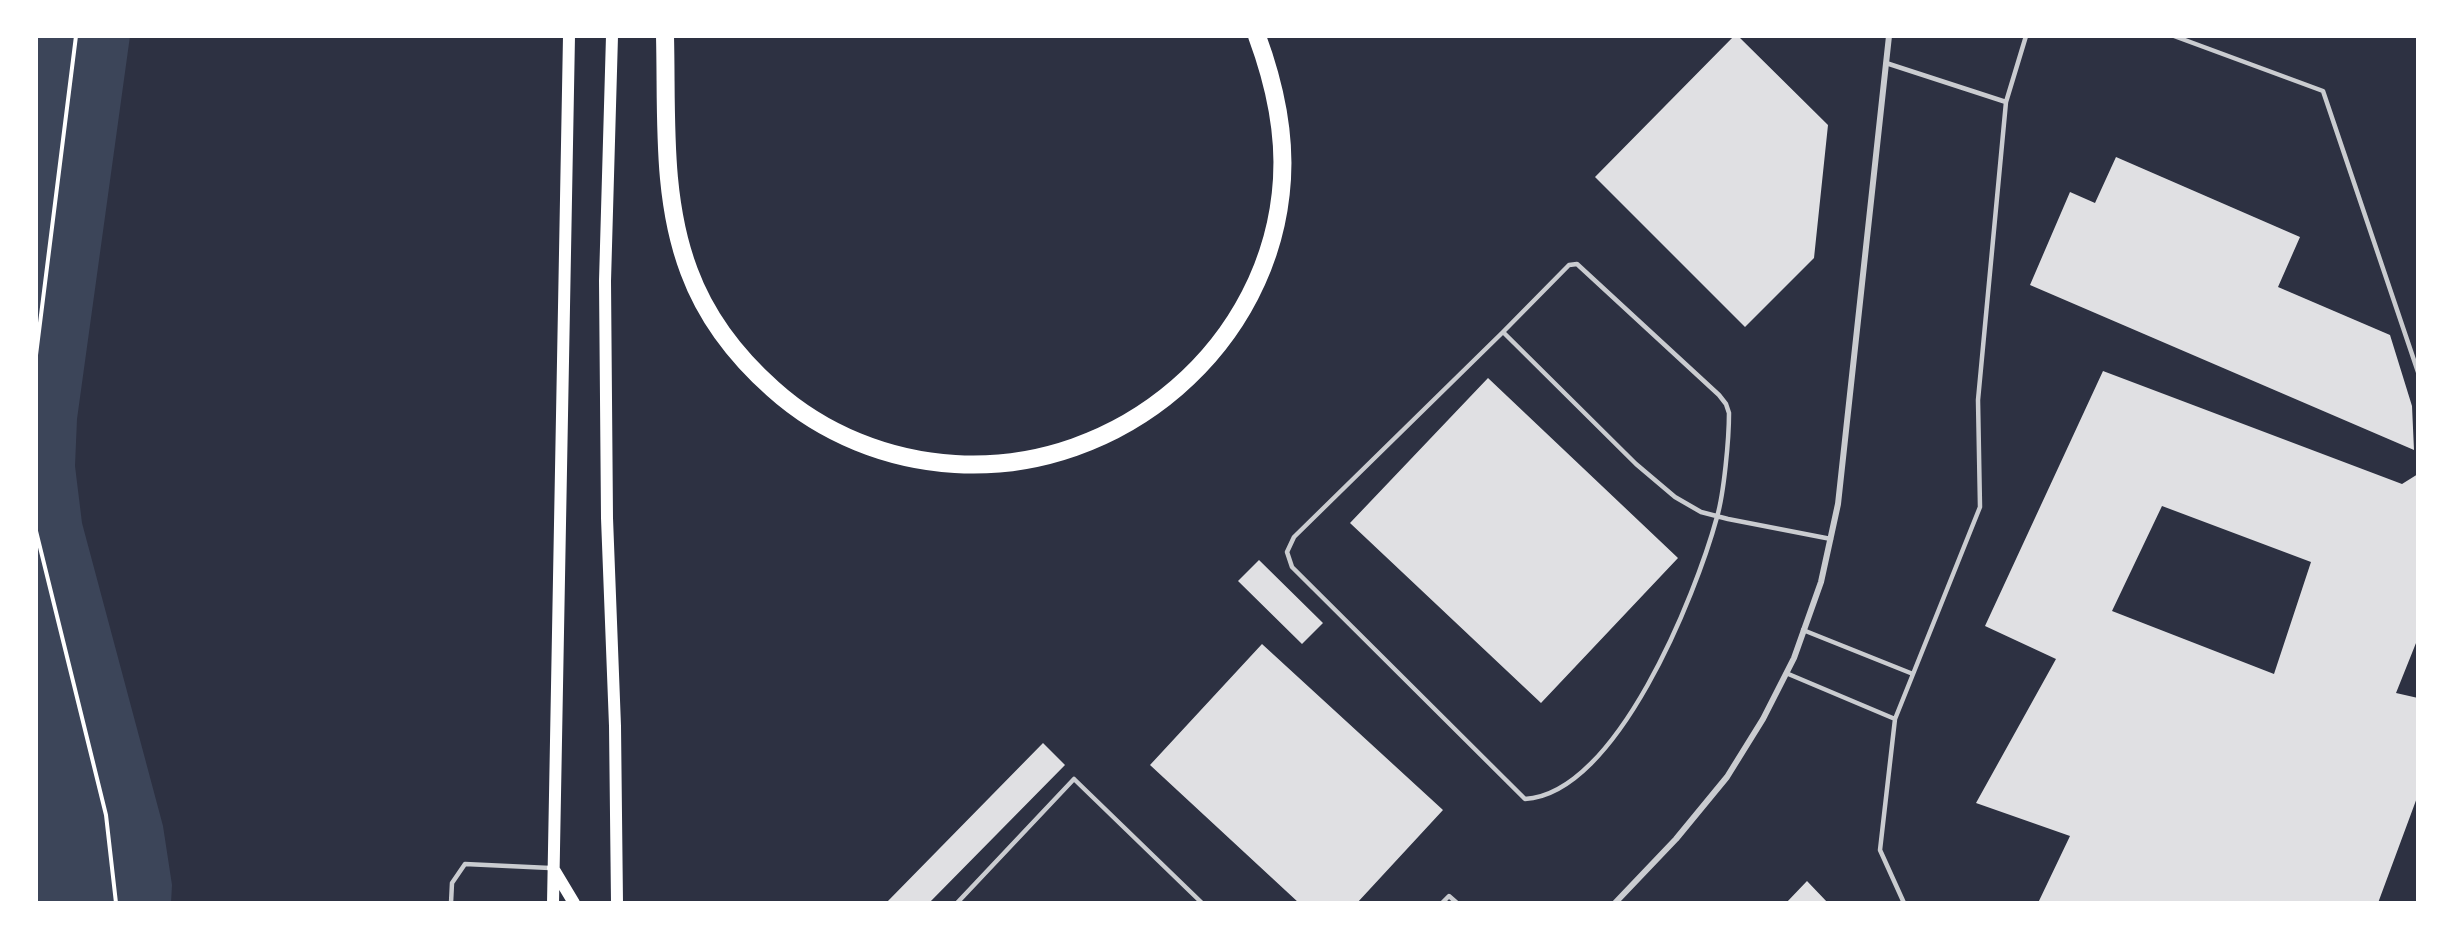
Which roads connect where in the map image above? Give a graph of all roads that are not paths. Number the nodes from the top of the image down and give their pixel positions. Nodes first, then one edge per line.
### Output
1 (569, 36) edge
2 (612, 36) edge
3 (665, 36) edge
4 (1257, 36) edge
5 (1889, 36) edge
6 (2026, 36) edge
7 (2174, 36) edge
8 (1886, 63) junction
9 (2006, 102) junction
10 (1503, 332) junction
11 (2418, 372) edge
12 (1718, 516) junction
13 (1830, 539) junction
14 (1803, 630) junction
15 (1786, 673) junction
16 (1913, 674) junction
17 (1895, 719) junction
18 (553, 868) junction
19 (451, 903) edge
20 (553, 903) edge
21 (574, 903) edge
22 (617, 903) edge
23 (957, 903) edge
24 (1202, 903) edge
25 (1442, 903) edge
26 (1457, 903) edge
27 (1615, 903) edge
28 (1904, 903) edge

1 - 18 main road
2 - 22 main road
3 - 4 highway
5 - 8 street
6 - 9 lane
7 - 11 lane
8 - 9 lane
8 - 13 street
9 - 16 lane
10 - 12 lane
10 - 12 lane
10 - 12 lane
12 - 13 lane
13 - 14 street
14 - 15 street
14 - 16 lane
15 - 17 lane
15 - 27 street
16 - 17 lane
17 - 28 lane
18 - 19 lane
18 - 20 main road
18 - 21 main road
23 - 24 lane
25 - 26 lane

